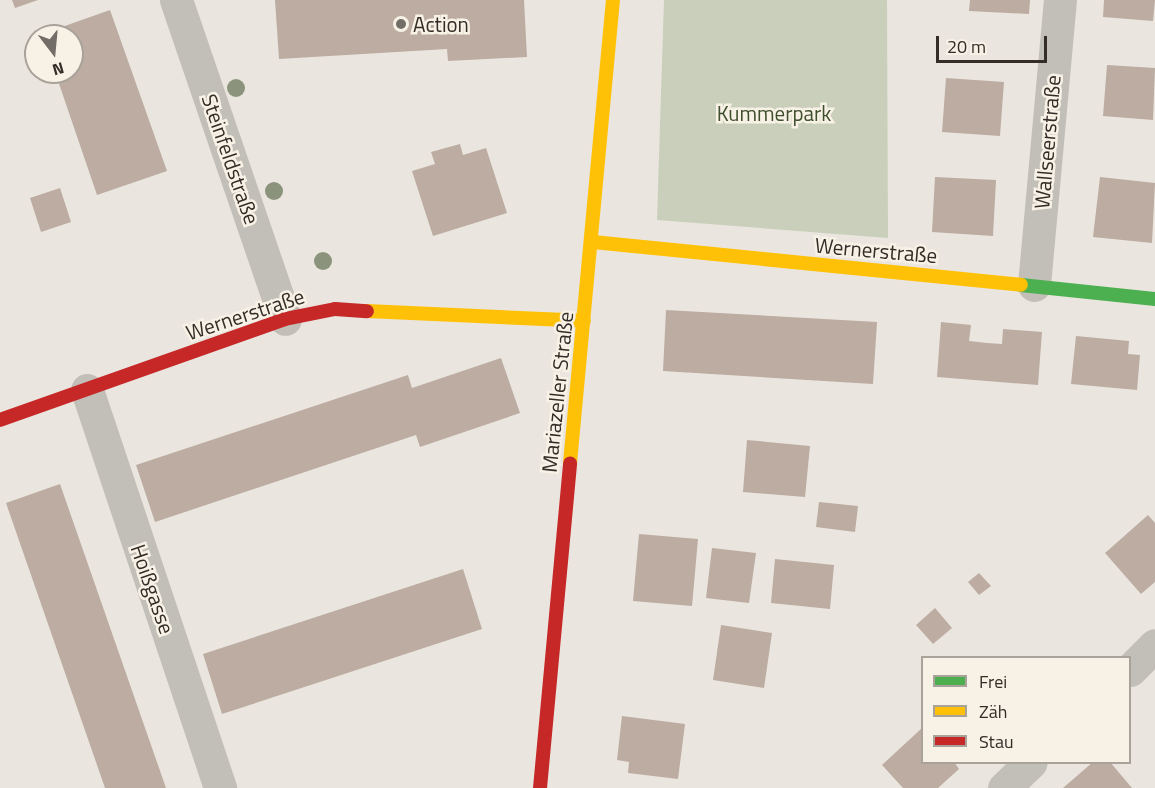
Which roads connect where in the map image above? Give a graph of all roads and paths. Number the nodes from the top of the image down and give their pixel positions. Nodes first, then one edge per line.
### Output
1 (176, 0) edge
2 (613, 0) edge
3 (1060, 0) edge
4 (593, 243) junction
5 (1034, 285) junction
6 (1155, 299) edge
7 (285, 319) junction
8 (584, 321) junction
9 (87, 390) junction
10 (0, 420) edge
11 (1155, 645) edge
12 (1131, 668) edge
13 (1029, 764) edge
14 (220, 788) edge
15 (540, 788) edge
16 (1004, 788) edge

1 - 7 street, Steinfeldstraße
2 - 4 street, Mariazeller Straße
3 - 5 street, Wallseerstraße
4 - 5 street, Wernerstraße
4 - 8 street, Mariazeller Straße
5 - 6 street, Wernerstraße
7 - 8 street, Wernerstraße
7 - 9 street, Wernerstraße
8 - 15 street, Mariazeller Straße
9 - 10 street, Wernerstraße
9 - 14 street, Hoißgasse
11 - 12 street
13 - 16 street

